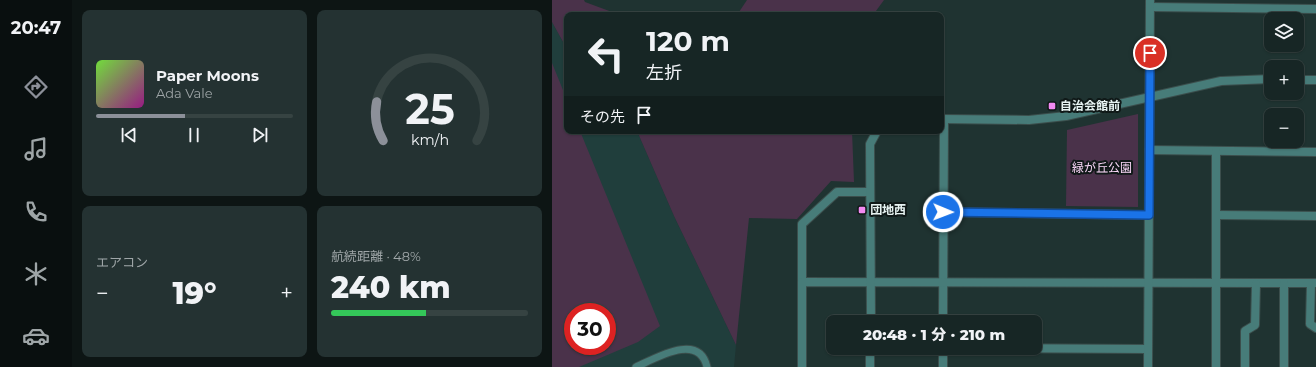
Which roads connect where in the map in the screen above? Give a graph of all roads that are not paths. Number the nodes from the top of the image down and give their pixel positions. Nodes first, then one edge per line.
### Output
1 (1150, 3) edge
2 (1316, 9) edge
3 (1264, 80) edge
4 (1304, 80) edge
5 (1316, 80) edge
6 (1149, 98) junction
7 (944, 119) edge
8 (875, 134) edge
9 (942, 134) edge
10 (1149, 150) junction
11 (1216, 151) junction
12 (1316, 152) edge
13 (870, 192) junction
14 (943, 212) junction
15 (1149, 215) junction
16 (1216, 215) junction
17 (1316, 216) edge
18 (871, 280) junction
19 (802, 282) junction
20 (942, 282) junction
21 (1148, 282) junction
22 (1216, 283) junction
23 (1284, 283) junction
24 (1314, 283) edge
25 (1256, 284) junction
26 (870, 315) edge
27 (943, 315) edge
28 (1316, 328) edge
29 (1042, 348) edge
30 (1148, 349) junction
31 (870, 355) edge
32 (943, 355) edge
33 (636, 367) edge
34 (707, 367) edge
35 (802, 367) edge
36 (870, 367) edge
37 (943, 367) edge
38 (1148, 367) edge
39 (1216, 367) edge
40 (1245, 367) edge
41 (1284, 367) edge

1 - 2 street
1 - 6 street
3 - 6 street
4 - 5 street
6 - 7 street
6 - 10 street
8 - 13 street
9 - 14 street
10 - 11 street
10 - 15 street
11 - 12 street
11 - 16 street
13 - 18 street
13 - 19 street
14 - 15 street
14 - 20 street
15 - 21 street
16 - 17 street
16 - 22 street
18 - 19 street
18 - 20 street
18 - 26 street
19 - 35 street
20 - 21 street
20 - 27 street
21 - 22 street
21 - 30 street
22 - 25 street
22 - 39 street
23 - 24 street
23 - 25 street
23 - 41 street
24 - 28 street
25 - 40 street
29 - 30 street
30 - 38 street
31 - 36 street
32 - 37 street
33 - 34 lane

